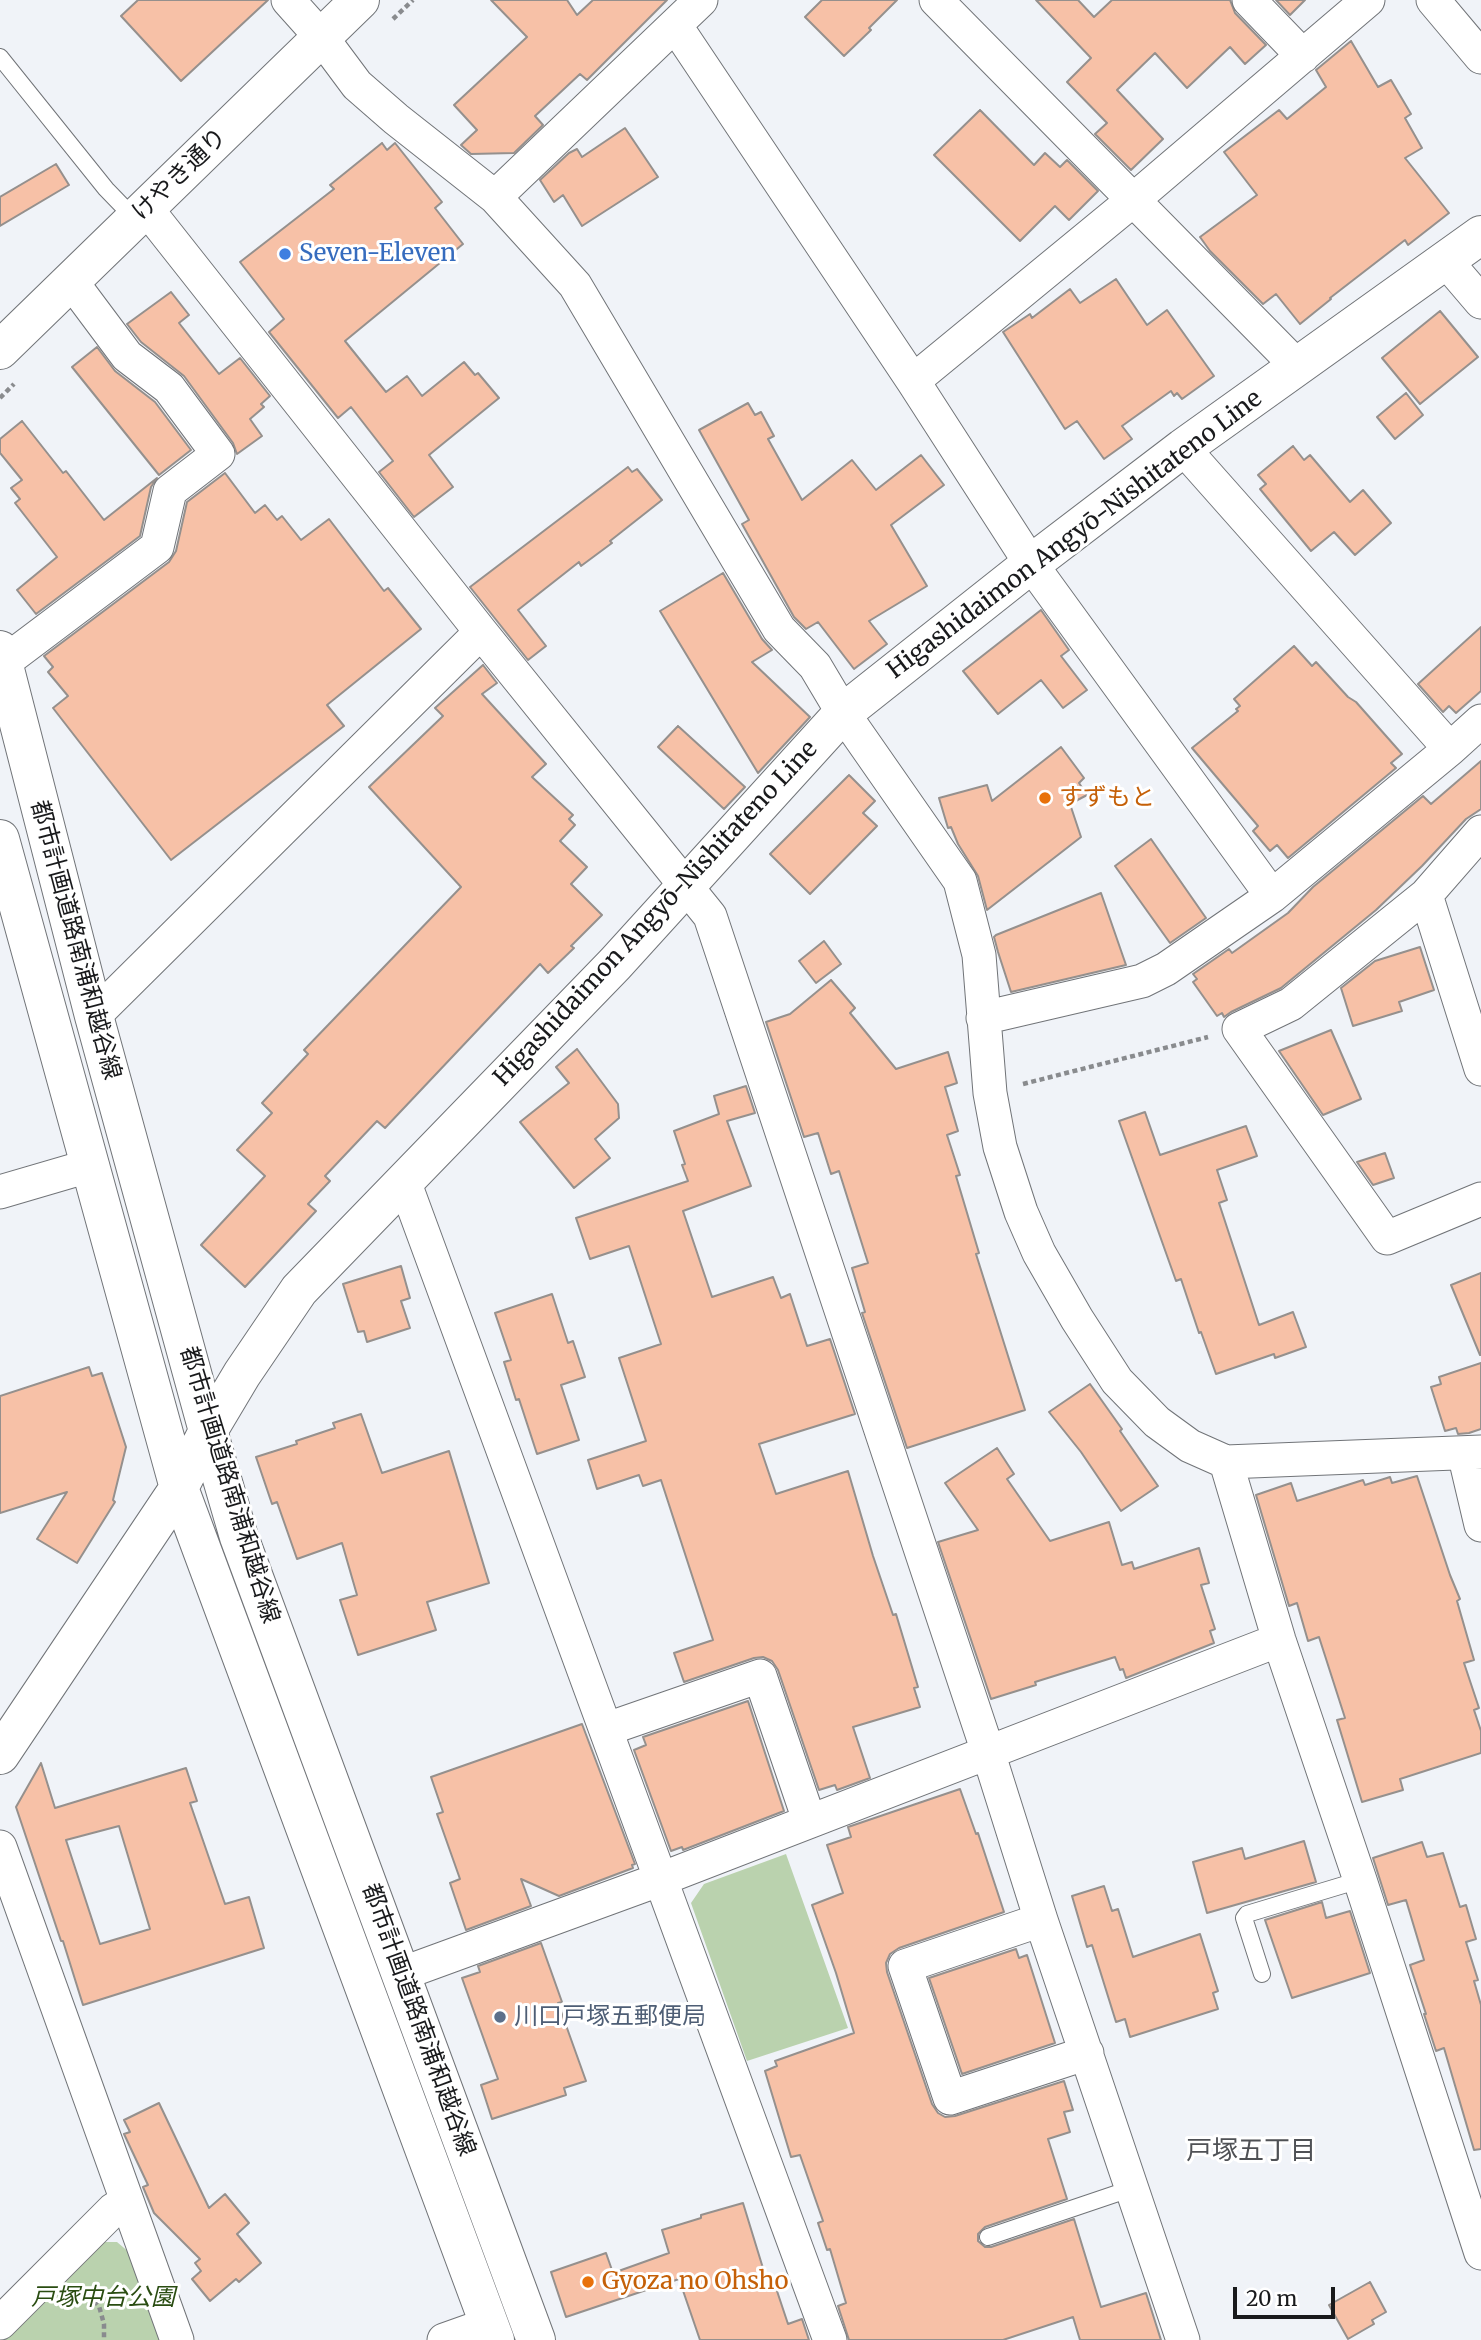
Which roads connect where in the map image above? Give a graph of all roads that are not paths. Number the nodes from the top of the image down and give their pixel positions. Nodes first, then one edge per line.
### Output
1 (288, 0) edge
2 (360, 0) edge
3 (701, 0) edge
4 (936, 0) edge
5 (1249, 0) edge
6 (1368, 0) edge
7 (1433, 0) edge
8 (676, 24) junction
9 (321, 38) junction
10 (1303, 56) junction
11 (0, 57) edge
12 (1481, 57) edge
13 (495, 197) junction
14 (1132, 201) junction
15 (141, 214) junction
16 (1481, 235) edge
17 (1446, 261) junction
18 (71, 281) junction
19 (1481, 302) edge
20 (0, 350) edge
21 (1298, 368) junction
22 (913, 381) junction
23 (1183, 448) junction
24 (1031, 564) junction
25 (481, 632) junction
26 (2, 657) edge
27 (843, 713) junction
28 (1481, 721) edge
29 (1450, 750) junction
30 (1481, 832) edge
31 (0, 839) edge
32 (686, 884) junction
33 (1426, 895) junction
34 (1272, 896) junction
35 (94, 1016) junction
36 (983, 1018) junction
37 (1481, 1069) edge
38 (92, 1165) junction
39 (404, 1181) junction
40 (0, 1192) edge
41 (1481, 1199) edge
42 (208, 1431) junction
43 (1473, 1452) edge
44 (1226, 1462) junction
45 (180, 1488) junction
46 (1481, 1525) edge
47 (1279, 1640) junction
48 (607, 1729) junction
49 (988, 1752) junction
50 (0, 1755) edge
51 (809, 1820) junction
52 (0, 1847) edge
53 (661, 1879) junction
54 (1360, 1880) junction
55 (1041, 1920) junction
56 (401, 1974) junction
57 (1262, 1974) dead end
58 (1087, 2053) junction
59 (1133, 2188) junction
60 (127, 2201) junction
61 (988, 2237) dead end
62 (1481, 2253) edge
63 (0, 2323) edge
64 (492, 2332) edge
65 (177, 2340) edge
66 (444, 2340) edge
67 (536, 2340) edge
68 (830, 2340) edge
69 (1183, 2340) edge

1 - 9 street
2 - 9 street, けやき通り
3 - 8 street
4 - 14 street
5 - 10 street
6 - 10 street
7 - 12 street
8 - 13 street
8 - 22 street
9 - 13 street
9 - 15 street, けやき通り
10 - 14 street
11 - 15 lane
13 - 27 street
14 - 21 street
14 - 22 street
15 - 18 street, けやき通り
15 - 25 street
16 - 17 street, Higashidaimon Angyō-Nishitateno Line
17 - 19 street
17 - 21 street, Higashidaimon Angyō-Nishitateno Line
18 - 20 street, けやき通り
18 - 26 street
21 - 23 street, Higashidaimon Angyō-Nishitateno Line
22 - 24 street
23 - 24 street, Higashidaimon Angyō-Nishitateno Line
23 - 29 street
24 - 27 street, Higashidaimon Angyō-Nishitateno Line
24 - 34 street
25 - 32 street
25 - 35 street
26 - 35 street, 都市計画道路南浦和越谷線
27 - 32 street, Higashidaimon Angyō-Nishitateno Line
27 - 36 street
28 - 29 street
29 - 34 street
30 - 33 street
31 - 38 street, 都市計画道路南浦和越谷線
32 - 39 street, Higashidaimon Angyō-Nishitateno Line
32 - 49 street
33 - 37 street
33 - 41 street
34 - 36 street
35 - 42 street, 都市計画道路南浦和越谷線
36 - 44 street
38 - 40 street
38 - 45 street, 都市計画道路南浦和越谷線
39 - 42 street, Higashidaimon Angyō-Nishitateno Line
39 - 48 street
42 - 45 street, Higashidaimon Angyō-Nishitateno Line
42 - 56 street, 都市計画道路南浦和越谷線
43 - 44 street
43 - 46 street
44 - 47 street
45 - 50 street, Higashidaimon Angyō-Nishitateno Line
45 - 64 street, 都市計画道路南浦和越谷線
47 - 49 street
47 - 54 street
48 - 51 street
48 - 53 street
49 - 51 street
49 - 55 street
51 - 53 street
52 - 60 street
53 - 56 street
53 - 68 street
54 - 57 lane
54 - 62 street
55 - 58 street
55 - 58 street
56 - 67 street, 都市計画道路南浦和越谷線
58 - 59 street
59 - 61 lane
59 - 69 street
60 - 63 street
60 - 65 street
64 - 66 street

